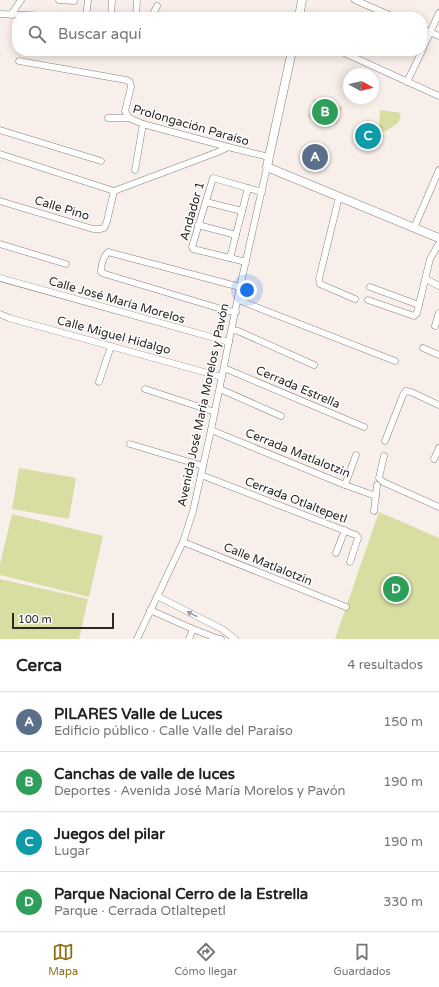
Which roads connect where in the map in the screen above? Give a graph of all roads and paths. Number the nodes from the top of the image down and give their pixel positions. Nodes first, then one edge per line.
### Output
1 (21, 0) edge
2 (59, 0) edge
3 (88, 0) edge
4 (112, 0) edge
5 (137, 0) edge
6 (302, 0) edge
7 (355, 0) edge
8 (74, 1) dead end
9 (156, 6) dead end
10 (13, 12) edge
11 (87, 12) edge
12 (111, 12) edge
13 (136, 12) edge
14 (154, 12) edge
15 (300, 12) edge
16 (383, 12) edge
17 (439, 13) edge
18 (0, 14) edge
19 (11, 15) edge
20 (427, 31) edge
21 (430, 32) junction
22 (439, 36) edge
23 (427, 39) edge
24 (291, 56) edge
25 (351, 56) edge
26 (420, 56) edge
27 (19, 61) dead end
28 (407, 82) junction
29 (439, 96) edge
30 (108, 118) dead end
31 (129, 118) junction
32 (143, 124) junction
33 (0, 130) edge
34 (228, 148) junction
35 (0, 154) edge
36 (269, 157) junction
37 (101, 161) dead end
38 (267, 167) junction
39 (136, 170) dead end
40 (439, 170) edge
41 (248, 188) junction
42 (114, 191) junction
43 (262, 192) junction
44 (339, 197) junction
45 (0, 201) edge
46 (206, 202) junction
47 (242, 210) junction
48 (198, 225) junction
49 (414, 228) junction
50 (236, 235) junction
51 (439, 238) edge
52 (0, 244) edge
53 (439, 244) edge
54 (230, 258) junction
55 (246, 262) junction
56 (66, 264) dead end
57 (0, 278) edge
58 (426, 279) junction
59 (439, 286) edge
60 (240, 287) junction
61 (370, 287) dead end
62 (355, 299) dead end
63 (238, 300) junction
64 (368, 300) dead end
65 (418, 305) junction
66 (236, 312) junction
67 (439, 313) edge
68 (0, 314) edge
69 (434, 326) dead end
70 (232, 330) junction
71 (229, 342) junction
72 (111, 346) junction
73 (423, 348) dead end
74 (439, 355) edge
75 (395, 361) dead end
76 (314, 364) dead end
77 (224, 368) junction
78 (222, 377) junction
79 (99, 382) dead end
80 (145, 389) dead end
81 (220, 389) junction
82 (439, 405) edge
83 (215, 412) junction
84 (281, 416) dead end
85 (364, 427) dead end
86 (211, 430) junction
87 (385, 441) dead end
88 (130, 444) dead end
89 (439, 448) edge
90 (356, 456) dead end
91 (384, 456) dead end
92 (434, 460) dead end
93 (203, 466) junction
94 (201, 475) junction
95 (345, 485) junction
96 (377, 485) dead end
97 (376, 496) junction
98 (439, 507) edge
99 (374, 511) dead end
100 (345, 530) junction
101 (183, 542) junction
102 (336, 553) dead end
103 (350, 562) dead end
104 (156, 596) junction
105 (346, 607) dead end
106 (150, 610) junction
107 (193, 629) junction
108 (224, 637) edge
109 (137, 639) edge
110 (189, 639) edge
111 (234, 639) edge

1 - 10 street
2 - 8 street
3 - 11 street
4 - 12 street
5 - 13 street
6 - 15 street
7 - 16 street
9 - 14 street
17 - 21 street
18 - 19 street
20 - 21 street
21 - 22 street
21 - 23 street
24 - 36 street, Avenida José María Morelos y Pavón
25 - 28 street
26 - 28 street
27 - 31 street
28 - 29 street
30 - 31 street, Prolongación Paraíso
31 - 32 street, Prolongación Paraíso
32 - 34 street, Prolongación Paraíso
32 - 39 street
33 - 37 street
34 - 36 street, Prolongación Paraíso
34 - 42 street
35 - 42 street
36 - 38 street, Avenida José María Morelos y Pavón
38 - 43 street, Avenida José María Morelos y Pavón
38 - 44 street
40 - 49 street
41 - 43 street
41 - 46 street, Andador 1
41 - 47 street
42 - 45 street, Calle Pino
43 - 55 street, Avenida José María Morelos y Pavón
44 - 49 street
44 - 62 street
46 - 47 street
46 - 48 street, Andador 1
47 - 50 street
48 - 50 street
48 - 54 street, Andador 1
49 - 51 street
50 - 54 street
52 - 56 street
53 - 58 street
54 - 55 street
55 - 60 street, Avenida José María Morelos y Pavón
57 - 71 street, Calle José María Morelos
58 - 59 street
58 - 65 street
60 - 63 street, Avenida José María Morelos y Pavón
60 - 66 street
61 - 65 street
63 - 66 street, Avenida José María Morelos y Pavón
63 - 75 street
64 - 65 street
66 - 70 street, Avenida José María Morelos y Pavón
67 - 69 street
68 - 72 street, Calle Miguel Hidalgo
70 - 71 street, Avenida José María Morelos y Pavón
70 - 76 street
71 - 77 street, Avenida José María Morelos y Pavón
72 - 78 street, Calle Miguel Hidalgo
72 - 79 street
73 - 74 street
77 - 78 street, Avenida José María Morelos y Pavón
77 - 85 street, Cerrada Estrella
78 - 81 street, Avenida José María Morelos y Pavón
80 - 83 street
81 - 83 street, Avenida José María Morelos y Pavón
81 - 84 street
82 - 87 street
83 - 86 street, Avenida José María Morelos y Pavón
86 - 93 street, Avenida José María Morelos y Pavón
86 - 95 street, Cerrada Matlalotzin
88 - 93 street
89 - 92 street
90 - 95 street
91 - 98 street
93 - 94 street, Avenida José María Morelos y Pavón
94 - 100 street, Cerrada Otlaltepetl
94 - 101 street, Avenida José María Morelos y Pavón
95 - 97 street, Cerrada Matlalotzin
96 - 97 street
97 - 99 street
100 - 102 street
100 - 103 street, Cerrada Otlaltepetl
101 - 104 street, Avenida José María Morelos y Pavón
101 - 105 street, Calle Matlalotzin
104 - 106 street, Avenida José María Morelos y Pavón
108 -> 104 street
106 - 107 street
106 - 109 street, Avenida José María Morelos y Pavón
107 - 108 street
107 - 110 street
108 - 111 street

